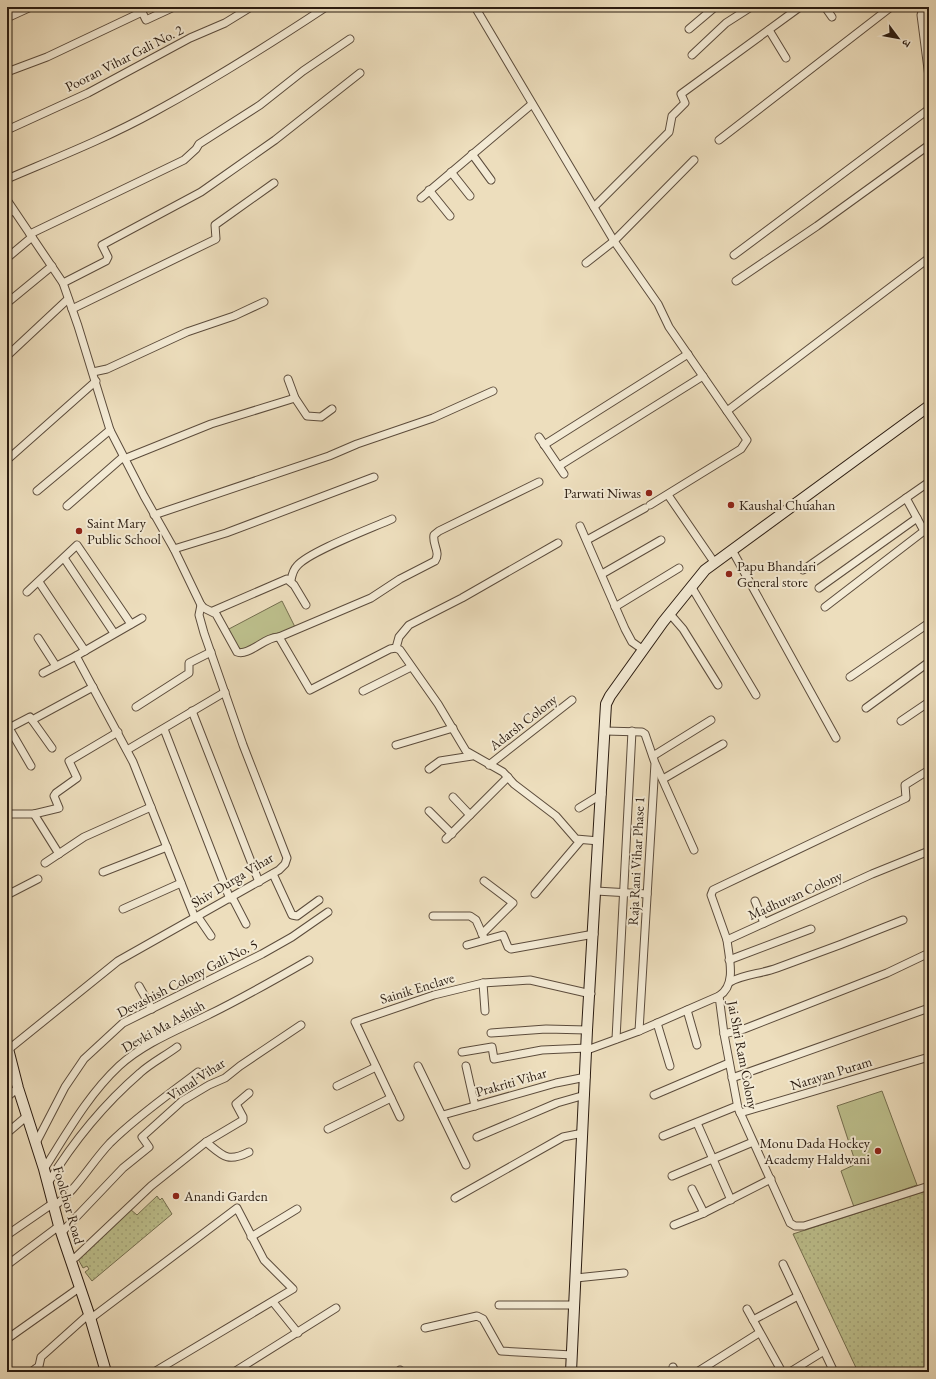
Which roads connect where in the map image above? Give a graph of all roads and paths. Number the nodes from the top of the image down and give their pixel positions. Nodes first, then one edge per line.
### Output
1 (31, 7) edge
2 (174, 7) edge
3 (251, 7) edge
4 (326, 7) edge
5 (475, 7) edge
6 (715, 7) edge
7 (751, 7) edge
8 (800, 7) edge
9 (825, 7) edge
10 (891, 7) edge
11 (928, 7) edge
12 (792, 10) edge
13 (832, 17) dead end
14 (7, 18) edge
15 (689, 29) dead end
16 (769, 30) junction
17 (350, 39) dead end
18 (692, 55) dead end
19 (786, 58) dead end
20 (7, 72) edge
21 (360, 73) dead end
22 (929, 77) edge
23 (532, 104) junction
24 (929, 109) edge
25 (7, 130) edge
26 (720, 140) dead end
27 (929, 145) edge
28 (472, 154) junction
29 (694, 160) dead end
30 (451, 172) junction
31 (7, 179) edge
32 (491, 180) dead end
33 (274, 182) dead end
34 (429, 190) junction
35 (470, 196) dead end
36 (421, 198) dead end
37 (7, 200) edge
38 (594, 207) junction
39 (14, 210) junction
40 (7, 215) edge
41 (450, 216) dead end
42 (31, 236) junction
43 (614, 241) junction
44 (734, 255) dead end
45 (7, 258) edge
46 (929, 258) edge
47 (586, 263) dead end
48 (52, 266) junction
49 (736, 281) dead end
50 (63, 283) junction
51 (68, 299) junction
52 (264, 302) dead end
53 (7, 304) edge
54 (72, 309) junction
55 (688, 354) junction
56 (7, 356) edge
57 (93, 372) junction
58 (703, 376) junction
59 (288, 379) dead end
60 (96, 381) junction
61 (493, 391) dead end
62 (295, 398) junction
63 (929, 406) edge
64 (332, 409) dead end
65 (727, 410) junction
66 (110, 430) junction
67 (539, 436) dead end
68 (544, 445) junction
69 (123, 458) junction
70 (7, 460) edge
71 (559, 466) junction
72 (564, 474) dead end
73 (374, 477) dead end
74 (539, 482) dead end
75 (929, 483) edge
76 (37, 491) dead end
77 (668, 495) junction
78 (906, 498) junction
79 (67, 506) dead end
80 (154, 515) junction
81 (917, 518) junction
82 (392, 520) dead end
83 (580, 526) dead end
84 (587, 540) junction
85 (661, 540) dead end
86 (558, 543) dead end
87 (174, 549) junction
88 (732, 550) junction
89 (64, 558) junction
90 (714, 562) junction
91 (679, 568) dead end
92 (803, 570) dead end
93 (602, 574) junction
94 (291, 580) junction
95 (39, 582) junction
96 (691, 586) junction
97 (819, 588) dead end
98 (26, 592) dead end
99 (201, 605) junction
100 (306, 606) dead end
101 (615, 607) junction
102 (825, 607) dead end
103 (213, 611) junction
104 (670, 614) junction
105 (142, 618) dead end
106 (929, 623) edge
107 (131, 624) junction
108 (114, 633) junction
109 (279, 637) junction
110 (38, 638) dead end
111 (640, 647) junction
112 (396, 648) junction
113 (85, 651) junction
114 (211, 652) junction
115 (76, 656) junction
116 (929, 662) edge
117 (56, 666) junction
118 (411, 667) junction
119 (43, 673) dead end
120 (850, 677) dead end
121 (718, 685) dead end
122 (93, 687) junction
123 (363, 691) dead end
124 (226, 692) junction
125 (756, 695) dead end
126 (572, 700) dead end
127 (929, 702) edge
128 (136, 707) dead end
129 (866, 708) dead end
130 (192, 711) junction
131 (32, 720) junction
132 (711, 720) dead end
133 (901, 721) dead end
134 (453, 728) junction
135 (8, 729) edge
136 (164, 729) junction
137 (605, 731) junction
138 (632, 731) junction
139 (118, 732) junction
140 (836, 738) dead end
141 (723, 744) dead end
142 (396, 745) dead end
143 (52, 748) dead end
144 (127, 750) junction
145 (472, 756) junction
146 (654, 760) junction
147 (490, 765) junction
148 (31, 766) dead end
149 (429, 769) dead end
150 (929, 770) edge
151 (508, 777) junction
152 (663, 780) junction
153 (602, 794) junction
154 (453, 797) dead end
155 (151, 807) junction
156 (579, 808) dead end
157 (429, 811) dead end
158 (7, 814) edge
159 (34, 814) junction
160 (470, 815) junction
161 (581, 840) junction
162 (599, 841) junction
163 (167, 847) junction
164 (694, 850) dead end
165 (929, 851) edge
166 (59, 854) junction
167 (45, 863) dead end
168 (103, 872) dead end
169 (273, 874) junction
170 (38, 879) dead end
171 (484, 881) dead end
172 (259, 882) junction
173 (181, 883) junction
174 (596, 892) junction
175 (625, 892) junction
176 (535, 894) dead end
177 (647, 894) junction
178 (7, 895) edge
179 (231, 898) junction
180 (319, 900) dead end
181 (755, 901) dead end
182 (123, 909) dead end
183 (328, 912) dead end
184 (433, 916) dead end
185 (196, 917) junction
186 (903, 920) dead end
187 (764, 923) junction
188 (246, 924) dead end
189 (811, 930) dead end
190 (594, 934) junction
191 (211, 936) dead end
192 (484, 937) junction
193 (727, 940) junction
194 (467, 944) dead end
195 (929, 952) edge
196 (309, 960) dead end
197 (730, 960) junction
198 (730, 982) junction
199 (483, 983) junction
200 (139, 986) dead end
201 (591, 994) junction
202 (719, 996) junction
203 (929, 1008) edge
204 (152, 1009) junction
205 (687, 1010) junction
206 (485, 1011) dead end
207 (657, 1023) junction
208 (301, 1026) dead end
209 (587, 1030) junction
210 (639, 1031) junction
211 (491, 1033) dead end
212 (724, 1034) junction
213 (616, 1039) junction
214 (697, 1045) dead end
215 (8, 1047) edge
216 (177, 1047) dead end
217 (587, 1049) junction
218 (462, 1052) dead end
219 (929, 1057) edge
220 (730, 1063) junction
221 (418, 1066) dead end
222 (466, 1066) dead end
223 (670, 1066) dead end
224 (376, 1067) junction
225 (198, 1072) dead end
226 (586, 1077) junction
227 (732, 1078) junction
228 (337, 1086) dead end
229 (18, 1088) junction
230 (249, 1093) dead end
231 (585, 1095) junction
232 (654, 1095) dead end
233 (7, 1097) edge
234 (391, 1098) junction
235 (475, 1106) junction
236 (739, 1110) junction
237 (443, 1115) junction
238 (28, 1116) junction
239 (400, 1116) dead end
240 (697, 1123) junction
241 (328, 1129) dead end
242 (7, 1133) edge
243 (583, 1133) junction
244 (663, 1136) dead end
245 (477, 1138) dead end
246 (206, 1142) junction
247 (753, 1142) junction
248 (36, 1143) junction
249 (249, 1152) dead end
250 (712, 1159) junction
251 (466, 1165) dead end
252 (44, 1169) junction
253 (672, 1176) dead end
254 (771, 1180) junction
255 (48, 1183) junction
256 (929, 1186) edge
257 (692, 1189) dead end
258 (455, 1198) dead end
259 (731, 1200) junction
260 (53, 1205) junction
261 (297, 1209) dead end
262 (704, 1213) junction
263 (674, 1225) dead end
264 (60, 1229) junction
265 (7, 1235) edge
266 (251, 1237) junction
267 (70, 1260) junction
268 (783, 1264) dead end
269 (7, 1265) edge
270 (624, 1273) dead end
271 (576, 1278) junction
272 (79, 1288) junction
273 (798, 1296) junction
274 (273, 1302) junction
275 (499, 1304) dead end
276 (574, 1305) junction
277 (336, 1308) dead end
278 (747, 1309) dead end
279 (90, 1316) junction
280 (752, 1320) junction
281 (425, 1328) dead end
282 (298, 1333) junction
283 (759, 1334) junction
284 (7, 1339) edge
285 (824, 1351) junction
286 (572, 1355) junction
287 (31, 1372) edge
288 (106, 1372) edge
289 (154, 1372) edge
290 (234, 1372) edge
291 (571, 1372) edge
292 (697, 1372) edge
293 (782, 1372) edge
294 (790, 1372) edge
295 (834, 1372) edge

1 - 14 street
2 - 20 street
3 - 25 street, Pooran Vihar Gali No. 2
4 - 31 street
5 - 23 street
6 - 15 street
7 - 18 street
8 - 12 street
9 - 13 street
10 - 26 street
11 - 22 street
12 - 16 street
16 - 19 street
16 - 38 street
17 - 42 street
21 - 50 street
23 - 28 street
23 - 38 street
24 - 44 street
27 - 49 street
28 - 30 street
28 - 32 street
29 - 43 street
30 - 34 street
30 - 35 street
33 - 54 street
34 - 36 street
34 - 41 street
37 - 39 street
38 - 43 street
39 - 40 street
39 - 42 street
42 - 45 street
42 - 48 street
43 - 47 street
43 - 55 street
46 - 65 street
48 - 50 street
48 - 53 street
50 - 51 street
51 - 54 street
51 - 56 street
52 - 57 street
54 - 57 street
55 - 58 street
55 - 68 street
57 - 60 street
58 - 65 street
58 - 71 street
59 - 62 street
60 - 66 street
60 - 70 street
61 - 80 street
62 - 64 street
62 - 69 street
63 - 88 street
65 - 77 street
66 - 69 street
66 - 76 street
67 - 68 street
68 - 71 street
69 - 79 street
69 - 80 street
71 - 72 street
73 - 87 street
74 - 109 street
75 - 78 street
77 - 84 street
77 - 90 street
78 - 81 street
78 - 92 street
80 - 87 street
81 - 97 street
81 - 102 street
82 - 94 street
83 - 84 street
84 - 93 street
85 - 93 street
86 - 112 street
87 - 99 street
88 - 90 street
88 - 140 street
89 - 95 street
89 - 107 street
89 - 108 street
90 - 96 street
91 - 101 street
93 - 101 street
94 - 100 street
94 - 103 street
95 - 98 street
95 - 113 street
96 - 104 street
96 - 125 street
99 - 103 street
99 - 114 street, Shiv Durga Vihar
101 - 111 street
103 - 109 street
104 - 111 street
104 - 121 street
105 - 107 street
106 - 120 street
107 - 108 street
108 - 113 street
109 - 112 street
110 - 117 street
111 - 137 street
112 - 118 street
113 - 115 street
114 - 124 street, Shiv Durga Vihar
114 - 128 street
115 - 117 street
115 - 122 street
116 - 129 street
117 - 119 street
118 - 123 street
118 - 134 street
122 - 131 street
122 - 139 street
124 - 130 street
124 - 169 street, Shiv Durga Vihar
126 - 147 street, Adarsh Colony
127 - 133 street
130 - 136 street
130 - 172 street
131 - 135 street
131 - 143 street
132 - 146 street
134 - 142 street
134 - 145 street
135 - 148 street
136 - 144 street
136 - 179 street
137 - 138 street
137 - 153 street
138 - 146 street, Raja Rani Vihar Phase 1
138 - 175 street
139 - 144 street
139 - 159 street
141 - 152 street
144 - 155 street
145 - 147 street
145 - 149 street
146 - 152 street
146 - 177 street, Raja Rani Vihar Phase 1
147 - 151 street
150 - 193 street
151 - 160 street
151 - 161 street
152 - 164 street
153 - 156 street
153 - 162 street
154 - 160 street
155 - 163 street
155 - 166 street
157 - 160 street
158 - 159 street
159 - 166 street
161 - 162 street
161 - 176 street
162 - 174 street
163 - 168 street
163 - 173 street
165 - 187 street, Madhuvan Colony
166 - 167 street
169 - 172 street, Shiv Durga Vihar
169 - 180 street
170 - 178 street
171 - 192 street
172 - 179 street, Shiv Durga Vihar
173 - 182 street
173 - 185 street
174 - 175 street
174 - 190 street
175 - 177 street
175 - 213 street
177 - 210 street, Raja Rani Vihar Phase 1
179 - 185 street, Shiv Durga Vihar
179 - 188 street
181 - 187 street
183 - 204 street, Devashish Colony Gali No. 5
184 - 192 street
185 - 191 street
185 - 215 street, Shiv Durga Vihar
186 - 198 street
187 - 193 street, Madhuvan Colony
189 - 197 street
190 - 192 street
190 - 201 street
192 - 194 street
193 - 197 street
195 - 212 street
196 - 252 street, Devki Ma Ashish
197 - 198 street
198 - 202 street
199 - 201 street, Sainik Enclave
199 - 206 street
199 - 224 street, Sainik Enclave
200 - 204 street
201 - 209 street
202 - 205 street, Jai Shri Ram Colony
202 - 212 street, Jai Shri Ram Colony
203 - 227 street
204 - 248 street, Devashish Colony Gali No. 5
205 - 207 street, Jai Shri Ram Colony
205 - 214 street
207 - 210 street, Jai Shri Ram Colony
207 - 223 street
208 - 264 street, Vimal Vihar
209 - 211 street
209 - 217 street
210 - 213 street, Jai Shri Ram Colony
212 - 220 street, Jai Shri Ram Colony
213 - 217 street, Jai Shri Ram Colony
215 - 229 street, Foolchor Road
216 - 255 street
217 - 218 street, Jai Shri Ram Colony
217 - 226 street
219 - 236 street, Narayan Puram
220 - 227 street, Jai Shri Ram Colony
220 - 232 street
221 - 237 street
222 - 235 street
224 - 228 street
224 - 234 street, Sainik Enclave
225 - 260 street
226 - 231 street
226 - 235 street, Prakriti Vihar
227 - 236 street, Jai Shri Ram Colony
229 - 233 street
229 - 238 street, Foolchor Road
230 - 246 street
231 - 243 street
231 - 245 street
234 - 239 street, Sainik Enclave
234 - 241 street
235 - 237 street, Prakriti Vihar
236 - 240 street, Narayan Puram
236 - 247 street, Jai Shri Ram Colony
237 - 251 street
238 - 242 street
238 - 248 street, Foolchor Road
240 - 244 street, Narayan Puram
240 - 250 street
243 - 258 street
243 - 271 street
246 - 249 street
246 - 267 street
247 - 250 street
247 - 254 street, Jai Shri Ram Colony
248 - 252 street, Foolchor Road
250 - 253 street
250 - 259 street
252 - 255 street, Foolchor Road
254 - 256 street, Jai Shri Ram Colony
254 - 259 street
255 - 260 street, Foolchor Road
257 - 262 street
259 - 262 street
260 - 264 street, Foolchor Road
260 - 265 street
261 - 266 street
262 - 263 street
264 - 267 street, Foolchor Road
264 - 269 street
266 - 274 street
266 - 279 street
267 - 272 street, Foolchor Road
268 - 273 street
270 - 271 street
271 - 276 street
272 - 279 street, Foolchor Road
272 - 284 street
273 - 280 street
273 - 285 street
274 - 282 street
274 - 289 street
275 - 276 street
276 - 286 street
277 - 282 street
278 - 280 street
279 - 287 street
279 - 288 street, Foolchor Road
280 - 283 street
281 - 286 street
282 - 290 street
283 - 292 street
283 - 293 street
285 - 294 street
285 - 295 street
286 - 291 street

